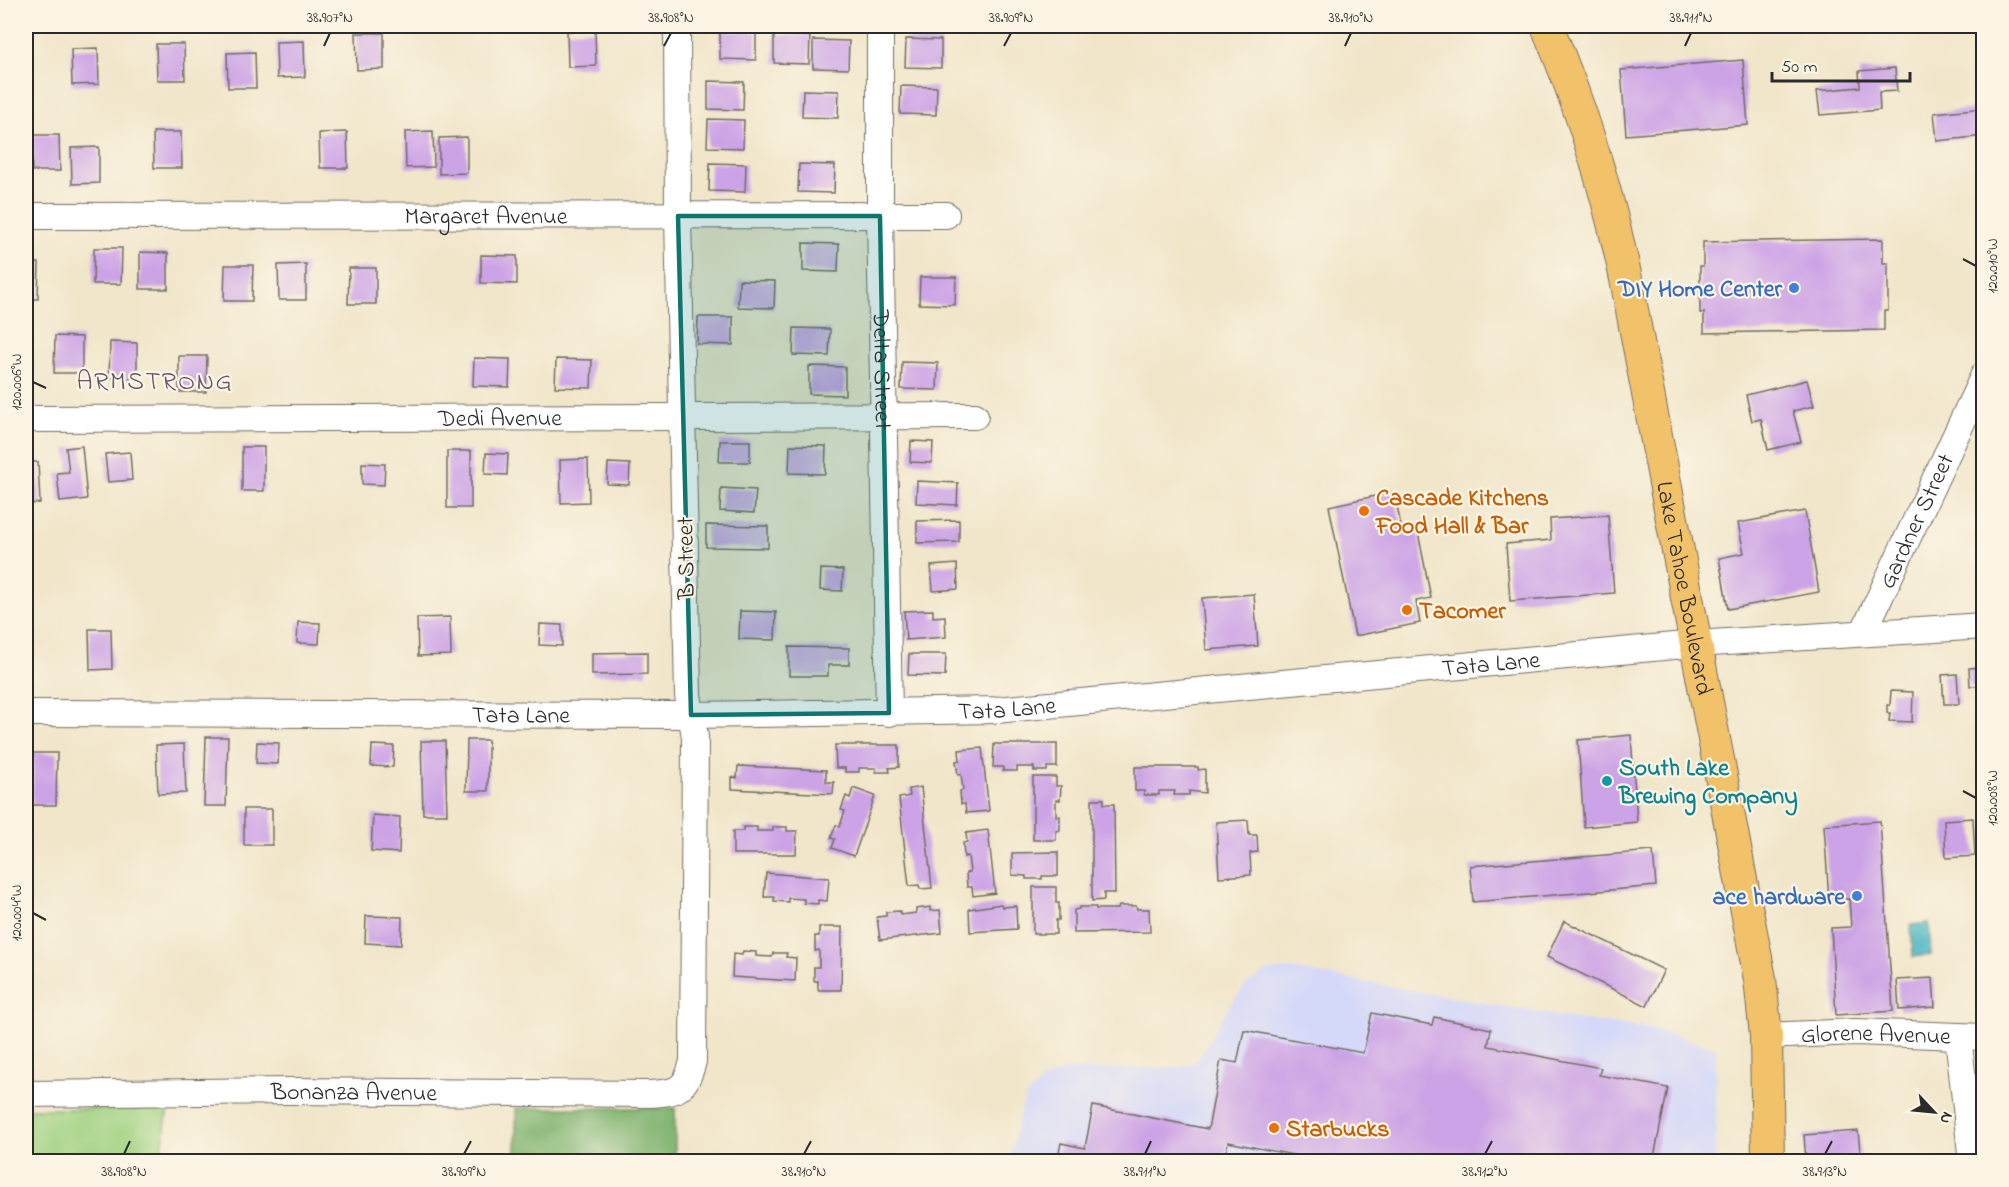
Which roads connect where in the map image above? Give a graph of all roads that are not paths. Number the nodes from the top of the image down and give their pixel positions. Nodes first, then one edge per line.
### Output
1 (677, 26) edge
2 (880, 26) edge
3 (1547, 26) edge
4 (946, 215) dead end
5 (26, 216) edge
6 (678, 216) junction
7 (880, 216) junction
8 (1983, 375) edge
9 (681, 415) junction
10 (884, 416) junction
11 (975, 416) dead end
12 (26, 419) edge
13 (1983, 626) edge
14 (1863, 633) junction
15 (1695, 645) junction
16 (26, 713) edge
17 (889, 713) junction
18 (692, 715) junction
19 (1766, 1036) junction
20 (1958, 1036) junction
21 (1983, 1037) edge
22 (682, 1088) joint
23 (26, 1094) edge
24 (1768, 1161) edge
25 (1972, 1161) edge

1 - 6 street, B Street
2 - 7 street, Delta Street
3 - 15 main road, Lake Tahoe Boulevard
4 - 7 street, Margaret Avenue
5 - 6 street, Margaret Avenue
6 - 7 street, Margaret Avenue
6 - 9 street, B Street
7 - 10 street, Delta Street
8 - 14 street, Gardner Street
9 - 10 street, Dedi Avenue
9 - 12 street, Dedi Avenue
9 - 18 street, B Street
10 - 11 street, Dedi Avenue
10 - 17 street, Delta Street
13 - 14 street, Tata Lane
14 - 15 street, Tata Lane
15 - 17 street, Tata Lane
15 - 19 main road, Lake Tahoe Boulevard
16 - 18 street, Tata Lane
17 - 18 street, Tata Lane
18 - 22 street, B Street
19 - 20 street, Glorene Avenue
19 - 24 main road, Lake Tahoe Boulevard
20 - 21 street, Glorene Avenue
20 - 25 street
22 - 23 street, Bonanza Avenue

